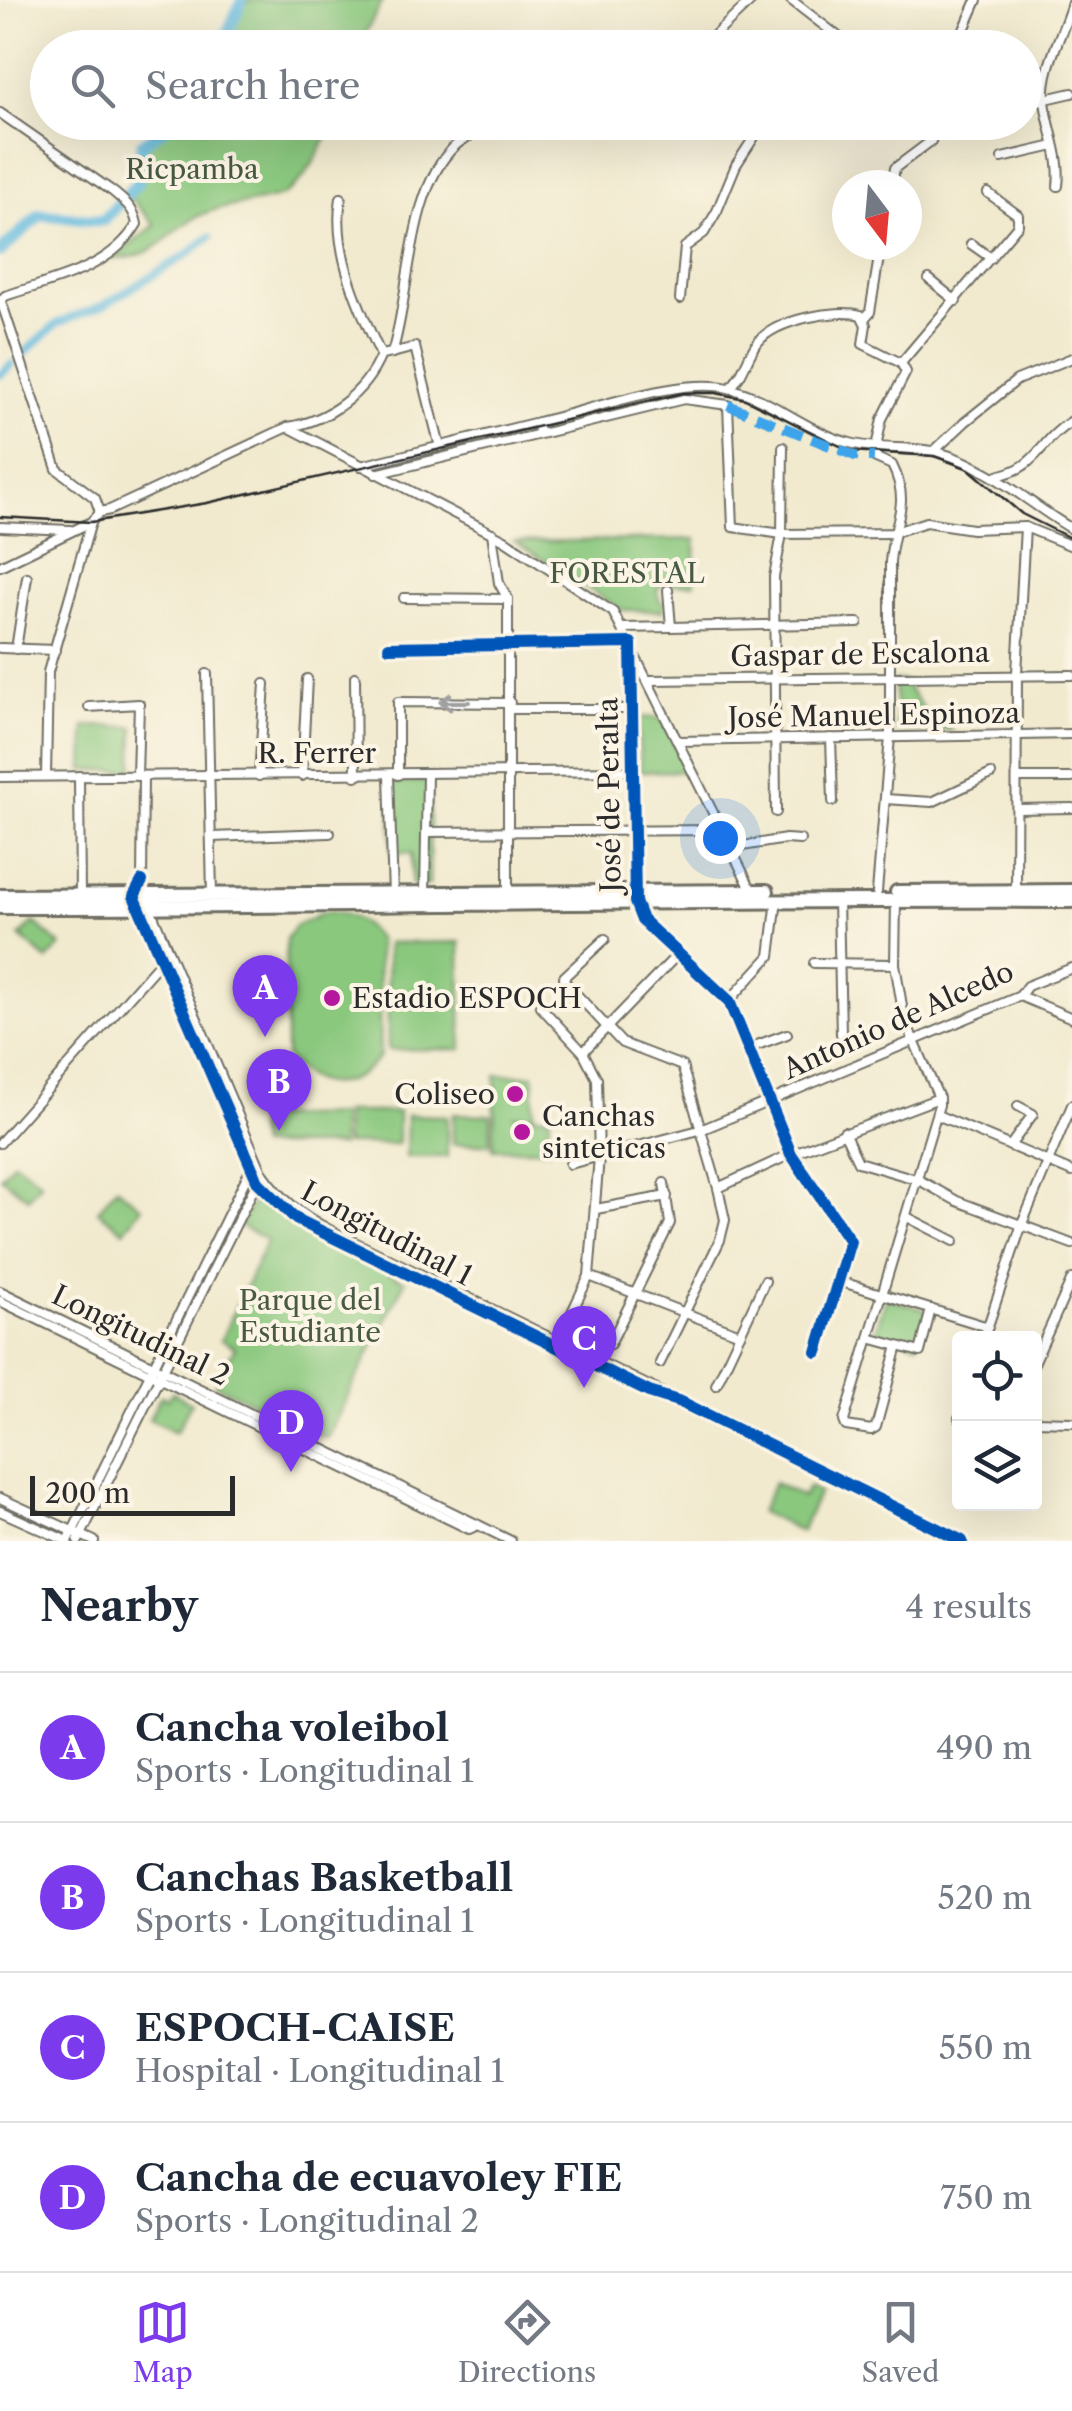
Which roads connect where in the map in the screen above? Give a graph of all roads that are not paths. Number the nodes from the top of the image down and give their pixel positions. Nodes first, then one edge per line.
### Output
1 (752, 0) edge
2 (791, 0) edge
3 (978, 0) edge
4 (1072, 3) edge
5 (721, 30) edge
6 (829, 30) edge
7 (964, 30) edge
8 (1072, 93) edge
9 (1045, 98) junction
10 (1042, 99) edge
11 (0, 113) edge
12 (30, 134) edge
13 (39, 140) edge
14 (465, 140) edge
15 (752, 140) edge
16 (931, 140) edge
17 (1054, 146) junction
18 (1002, 158) dead end
19 (895, 170) edge
20 (1058, 186) dead end
21 (988, 193) dead end
22 (341, 198) dead end
23 (972, 244) dead end
24 (991, 258) junction
25 (879, 260) edge
26 (929, 280) dead end
27 (680, 300) dead end
28 (956, 301) junction
29 (865, 318) junction
30 (392, 353) junction
31 (381, 355) junction
32 (1072, 358) edge
33 (900, 362) junction
34 (730, 388) junction
35 (1072, 420) edge
36 (538, 422) junction
37 (288, 427) junction
38 (538, 433) junction
39 (439, 445) junction
40 (783, 447) dead end
41 (876, 448) junction
42 (934, 451) junction
43 (442, 456) junction
44 (361, 466) junction
45 (376, 474) junction
46 (995, 476) junction
47 (100, 512) junction
48 (92, 522) junction
49 (1025, 527) junction
50 (0, 528) edge
51 (32, 528) junction
52 (1072, 528) edge
53 (74, 530) junction
54 (492, 533) junction
55 (892, 533) junction
56 (782, 534) junction
57 (1072, 546) edge
58 (39, 547) junction
59 (0, 566) edge
60 (27, 578) dead end
61 (668, 590) dead end
62 (404, 598) dead end
63 (508, 599) junction
64 (775, 623) junction
65 (858, 624) dead end
66 (671, 627) junction
67 (624, 628) junction
68 (630, 643) junction
69 (510, 645) junction
70 (389, 647) dead end
71 (0, 648) edge
72 (16, 648) junction
73 (55, 650) junction
74 (1017, 673) junction
75 (207, 674) dead end
76 (1072, 674) edge
77 (890, 676) junction
78 (355, 677) dead end
79 (307, 678) dead end
80 (648, 680) junction
81 (774, 680) junction
82 (265, 684) dead end
83 (510, 706) junction
84 (89, 707) dead end
85 (632, 708) junction
86 (1017, 734) junction
87 (1072, 734) edge
88 (890, 737) junction
89 (831, 738) junction
90 (774, 739) junction
91 (678, 741) junction
92 (634, 771) junction
93 (509, 772) junction
94 (427, 774) junction
95 (991, 774) dead end
96 (46, 776) junction
97 (80, 776) junction
98 (140, 776) junction
99 (209, 776) junction
100 (259, 776) junction
101 (302, 776) junction
102 (356, 776) junction
103 (394, 776) junction
104 (0, 777) edge
105 (1017, 778) junction
106 (1072, 778) edge
107 (885, 800) junction
108 (833, 801) dead end
109 (1072, 808) edge
110 (1016, 809) junction
111 (776, 812) dead end
112 (508, 830) junction
113 (722, 830) junction
114 (427, 832) junction
115 (634, 832) junction
116 (330, 833) dead end
117 (211, 837) junction
118 (800, 840) dead end
119 (730, 848) junction
120 (1016, 890) junction
121 (752, 891) junction
122 (1072, 891) edge
123 (877, 892) junction
124 (212, 895) junction
125 (393, 895) junction
126 (425, 895) junction
127 (508, 895) junction
128 (0, 896) edge
129 (80, 897) junction
130 (142, 897) junction
131 (635, 897) junction
132 (777, 900) junction
133 (838, 900) junction
134 (896, 900) junction
135 (1072, 901) edge
136 (0, 907) edge
137 (605, 939) dead end
138 (678, 954) junction
139 (166, 956) junction
140 (814, 963) dead end
141 (839, 963) junction
142 (895, 964) junction
143 (1072, 968) edge
144 (1020, 996) junction
145 (729, 1001) junction
146 (540, 1006) dead end
147 (1072, 1018) edge
148 (608, 1026) junction
149 (787, 1034) dead end
150 (841, 1034) dead end
151 (913, 1042) junction
152 (749, 1048) junction
153 (583, 1052) junction
154 (939, 1098) junction
155 (770, 1102) junction
156 (1072, 1105) edge
157 (1018, 1106) dead end
158 (937, 1115) junction
159 (703, 1129) junction
160 (844, 1132) junction
161 (0, 1143) edge
162 (1010, 1146) junction
163 (792, 1154) junction
164 (599, 1157) junction
165 (253, 1162) junction
166 (1048, 1162) junction
167 (570, 1164) dead end
168 (1072, 1172) edge
169 (260, 1177) junction
170 (919, 1180) junction
171 (664, 1183) dead end
172 (718, 1188) junction
173 (668, 1196) junction
174 (596, 1209) junction
175 (907, 1217) junction
176 (1022, 1224) junction
177 (954, 1241) dead end
178 (1072, 1244) edge
179 (589, 1276) junction
180 (1072, 1279) edge
181 (765, 1280) dead end
182 (839, 1281) junction
183 (0, 1291) edge
184 (636, 1294) junction
185 (883, 1295) junction
186 (0, 1301) edge
187 (931, 1310) junction
188 (1058, 1310) junction
189 (684, 1312) junction
190 (1072, 1315) edge
191 (988, 1327) junction
192 (564, 1328) dead end
193 (987, 1331) edge
194 (740, 1334) junction
195 (79, 1335) junction
196 (869, 1338) junction
197 (610, 1344) dead end
198 (1042, 1345) edge
199 (898, 1346) junction
200 (816, 1352) dead end
201 (660, 1362) dead end
202 (159, 1368) junction
203 (154, 1378) junction
204 (716, 1385) dead end
205 (1042, 1420) edge
206 (1072, 1422) edge
207 (339, 1461) junction
208 (0, 1498) edge
209 (0, 1510) edge
210 (77, 1535) edge
211 (68, 1541) edge
212 (94, 1541) edge
213 (511, 1541) edge
214 (962, 1541) edge

1 - 5 street
2 - 6 street
3 - 7 street
4 - 9 street
8 - 9 street
9 - 10 street
9 - 17 street
11 - 12 street
13 - 47 street
14 - 30 street
15 - 27 street
16 - 19 street
17 - 18 street
17 - 20 street
21 - 24 street
22 - 31 street
23 - 24 street
24 - 28 street
25 - 29 street
26 - 28 street
28 - 33 street
29 - 33 street
29 - 34 street
30 - 31 street
30 - 39 street
31 - 37 street
32 - 42 street
33 - 41 street
34 - 36 street
34 - 41 street
35 - 46 street
36 - 38 street
36 - 39 street
37 - 44 street
37 - 47 street
38 - 43 street
38 - 56 street
39 - 43 street
39 - 44 street
40 - 56 street
41 - 42 street
41 - 55 street
42 - 46 street
43 - 45 street
44 - 45 street
45 - 54 street
46 - 52 street
47 - 48 street
48 - 53 street
48 - 73 street
49 - 55 street
49 - 57 street
49 - 74 street
50 - 51 street
51 - 53 street
51 - 58 street
53 - 58 street
54 - 63 street
54 - 67 street
55 - 56 street
55 - 77 street
56 - 64 street
58 - 59 street
60 - 72 street
61 - 66 street
62 - 63 street
63 - 69 street
64 - 65 street
64 - 66 street
64 - 81 street
66 - 67 street
67 - 68 street
68 - 69 street
68 - 80 street
68 - 85 street, José de Peralta
69 - 70 street
69 - 83 street
71 - 72 street
72 - 73 street
73 - 96 street
74 - 76 street, Gaspar de Escalona
74 - 77 street, Gaspar de Escalona
74 - 86 street
75 - 99 street
77 - 81 street, Gaspar de Escalona
77 - 88 street
78 - 102 street
79 - 101 street
80 - 81 street, Gaspar de Escalona
80 - 91 street
81 - 90 street
82 - 100 street
83 - 85 street
83 - 93 street
83 -> 103 street
84 - 98 street
85 - 92 street, José de Peralta
86 - 87 street, José Manuel Espinoza
86 - 88 street, José Manuel Espinoza
86 - 105 street
88 - 89 street, José Manuel Espinoza
88 - 107 street
89 - 90 street, José Manuel Espinoza
89 - 108 street
90 - 91 street, José Manuel Espinoza
90 - 111 street
91 - 113 street
92 - 93 street, R. Ferrer
92 - 115 street, José de Peralta
93 - 94 street, R. Ferrer
93 - 112 street
94 - 103 street, R. Ferrer
94 - 114 street
95 - 107 street
96 - 97 street, R. Ferrer
96 - 104 street, R. Ferrer
97 - 98 street, R. Ferrer
97 - 129 street
98 - 99 street, R. Ferrer
98 - 130 street
99 - 100 street, R. Ferrer
99 - 117 street
100 - 101 street, R. Ferrer
101 - 102 street, R. Ferrer
102 - 103 street, R. Ferrer
103 - 125 street
105 - 106 street
105 - 110 street
107 - 123 street
109 - 110 street
110 - 120 street
112 - 114 street
112 - 115 street
112 - 127 street
113 - 115 street
113 - 119 street
114 - 126 street
115 - 131 street, José de Peralta
116 - 117 street
117 - 124 street
118 - 119 street
119 - 121 street
120 - 122 main road
120 - 123 main road
121 - 123 main road
121 - 131 main road
124 - 125 main road
124 - 130 main road
125 - 126 main road
126 - 127 main road
127 - 131 main road
128 - 129 main road
129 - 130 main road
130 - 131 main road
130 - 136 main road
130 - 139 street, Longitudinal 1
131 - 132 main road
131 - 138 street, José de Peralta
132 - 133 main road
132 - 145 street
133 - 134 main road
133 - 141 street
134 - 135 main road
134 - 142 street
137 - 148 street
138 - 145 street, José de Peralta
138 - 148 street
139 - 161 street
139 - 165 street, Longitudinal 1
140 - 141 street
141 - 142 street
141 - 150 street
142 - 151 street
143 - 144 street, Antonio de Alcedo
144 - 147 street
144 - 151 street, Antonio de Alcedo
145 - 152 street, José de Peralta
146 - 153 street
148 - 153 street
148 - 159 street
149 - 152 street
151 - 154 street
151 - 155 street, Antonio de Alcedo
152 - 155 street, José de Peralta
153 - 164 street
154 - 158 street
154 - 160 street
155 - 159 street, Antonio de Alcedo
155 - 163 street, José de Peralta
156 - 166 street
157 - 162 street
158 - 162 street
158 - 170 street
159 - 164 street, Antonio de Alcedo
159 - 172 street
160 - 163 street
160 - 170 street
162 - 166 street
163 - 172 street
163 - 182 street, José de Peralta
164 - 167 street, Antonio de Alcedo
164 - 174 street
165 - 169 street, Longitudinal 1
165 - 202 street
166 - 168 street
166 - 176 street
169 - 202 street
169 - 214 street, Longitudinal 1
170 - 175 street
170 - 176 street
171 - 173 street
172 - 189 street
173 - 174 street
173 - 184 street
174 - 179 street
175 - 177 street
175 - 185 street
176 - 178 street
176 - 191 street
179 - 184 street
179 - 192 street
180 - 188 street
181 - 194 street
182 - 185 street
182 - 200 street, José de Peralta
183 - 195 street, Longitudinal 2
184 - 189 street
184 - 197 street
185 - 187 street
185 - 196 street
186 - 195 street, Longitudinal 2
187 - 191 street
187 - 199 street
188 - 190 street
188 - 198 street
189 - 194 street
189 - 201 street
191 - 193 street
194 - 204 street
195 - 202 street, Longitudinal 2
195 - 203 street, Longitudinal 2
196 - 199 street
196 - 199 street
202 - 203 street
202 - 207 street, Longitudinal 2
203 - 207 street, Longitudinal 2
203 - 210 street
205 - 206 street
207 - 213 street, Longitudinal 2
208 - 210 street
209 - 211 street
210 - 211 street
210 - 212 street

